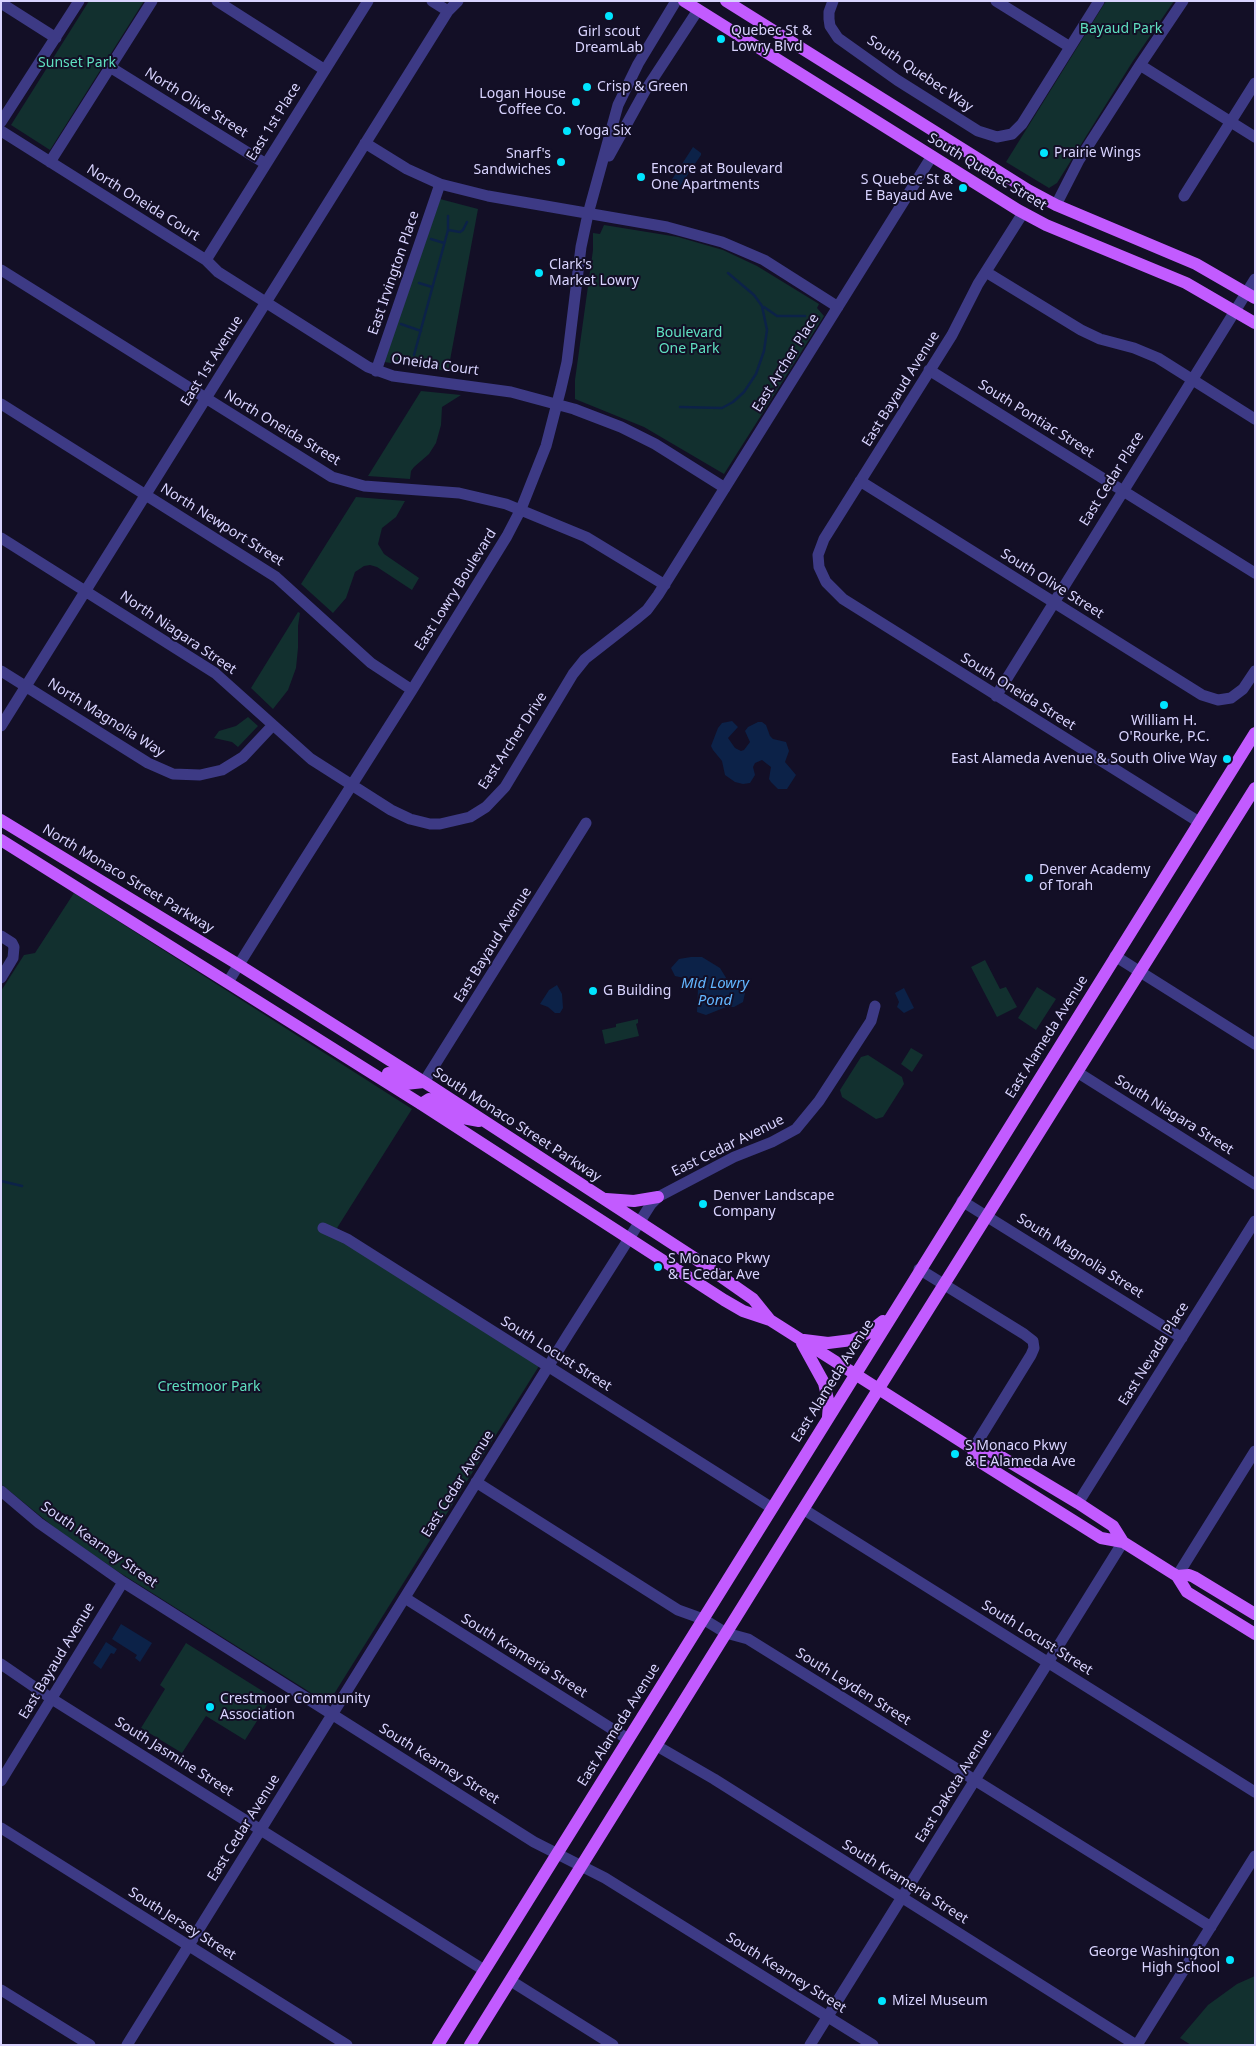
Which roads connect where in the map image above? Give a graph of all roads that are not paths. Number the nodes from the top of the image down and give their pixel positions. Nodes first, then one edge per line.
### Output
1 (79, 1) edge
2 (152, 1) edge
3 (217, 1) edge
4 (368, 1) edge
5 (432, 1) edge
6 (458, 1) edge
7 (726, 1) edge
8 (833, 1) edge
9 (996, 1) edge
10 (1099, 1) edge
11 (1183, 1) edge
12 (1, 3) edge
13 (690, 3) edge
14 (449, 6) edge
15 (56, 38) junction
16 (1070, 47) junction
17 (1140, 65) junction
18 (110, 67) junction
19 (325, 70) junction
20 (1255, 83) edge
21 (1, 122) edge
22 (1230, 122) junction
23 (1, 131) edge
24 (1255, 137) edge
25 (365, 143) junction
26 (932, 156) junction
27 (50, 162) junction
28 (266, 164) junction
29 (601, 170) junction
30 (440, 184) junction
31 (1184, 196) dead end
32 (1056, 204) junction
33 (1023, 213) junction
34 (588, 214) junction
35 (206, 260) junction
36 (1, 270) edge
37 (986, 272) junction
38 (1255, 279) edge
39 (1250, 295) edge
40 (266, 303) junction
41 (838, 306) junction
42 (1235, 311) junction
43 (1255, 323) edge
44 (929, 370) junction
45 (376, 371) junction
46 (1192, 379) junction
47 (206, 398) junction
48 (1, 404) edge
49 (558, 404) junction
50 (1255, 419) edge
51 (860, 481) junction
52 (725, 488) junction
53 (1122, 491) junction
54 (145, 495) junction
55 (521, 509) junction
56 (1, 538) edge
57 (1255, 573) edge
58 (826, 582) joint
59 (665, 585) junction
60 (86, 590) junction
61 (1053, 603) junction
62 (1, 671) edge
63 (1255, 671) edge
64 (26, 686) junction
65 (412, 690) junction
66 (996, 696) junction
67 (273, 725) junction
68 (1, 726) edge
69 (1254, 735) edge
70 (351, 786) junction
71 (1255, 788) edge
72 (1, 820) edge
73 (1198, 822) junction
74 (586, 823) dead end
75 (1, 840) edge
76 (1, 936) edge
77 (1115, 956) junction
78 (239, 965) junction
79 (1140, 972) junction
80 (1, 978) edge
81 (228, 982) junction
82 (875, 1006) dead end
83 (1255, 1044) edge
84 (348, 1058) junction
85 (1077, 1072) junction
86 (424, 1082) junction
87 (421, 1104) junction
88 (488, 1123) junction
89 (1255, 1184) edge
90 (658, 1196) junction
91 (604, 1199) junction
92 (962, 1201) junction
93 (987, 1216) junction
94 (1255, 1221) edge
95 (639, 1222) junction
96 (324, 1228) dead end
97 (629, 1239) junction
98 (919, 1269) junction
99 (944, 1284) junction
100 (894, 1310) junction
101 (770, 1320) junction
102 (1182, 1338) junction
103 (799, 1339) junction
104 (548, 1366) junction
105 (854, 1374) junction
106 (878, 1390) junction
107 (828, 1416) junction
108 (973, 1449) junction
109 (1255, 1451) edge
110 (476, 1482) junction
111 (1, 1491) edge
112 (1078, 1503) junction
113 (772, 1508) junction
114 (803, 1509) junction
115 (1123, 1542) junction
116 (1177, 1576) junction
117 (123, 1582) junction
118 (405, 1598) junction
119 (1255, 1614) edge
120 (703, 1619) junction
121 (726, 1633) junction
122 (1255, 1634) edge
123 (1048, 1663) junction
124 (1, 1664) edge
125 (52, 1699) junction
126 (332, 1714) junction
127 (628, 1739) junction
128 (656, 1746) junction
129 (974, 1780) junction
130 (1, 1781) edge
131 (1255, 1792) edge
132 (1, 1828) edge
133 (261, 1830) junction
134 (557, 1853) junction
135 (1255, 1856) edge
136 (582, 1866) junction
137 (902, 1898) junction
138 (1210, 1927) junction
139 (188, 1946) junction
140 (484, 1970) junction
141 (511, 1981) junction
142 (1, 1990) edge
143 (828, 2017) junction
144 (90, 2045) edge
145 (127, 2045) edge
146 (347, 2045) edge
147 (438, 2045) edge
148 (470, 2045) edge
149 (613, 2045) edge
150 (810, 2045) edge
151 (873, 2045) edge
152 (1137, 2045) edge

1 - 15 street
2 - 18 street
3 - 19 street
4 - 19 street, East 1st Place
5 - 14 street
6 - 14 street, East 1st Avenue
7 - 32 main road, South Quebec Street
8 - 16 street, South Quebec Way
9 - 16 street
10 - 16 street
11 - 17 street
12 - 15 street
13 - 26 main road, South Quebec Street
13 - 29 street, East Lowry Boulevard
13 - 29 street, East Lowry Boulevard
14 - 25 street, East 1st Avenue
15 - 21 street
17 - 22 street
17 - 32 street
18 - 27 street
18 - 28 street, North Olive Street
19 - 28 street, East 1st Place
20 - 22 street
22 - 24 street
22 - 31 street
23 - 27 street, North Oneida Court
25 - 30 street
25 - 40 street, East 1st Avenue
26 - 33 main road, South Quebec Street
26 - 41 street, East Archer Place
27 - 35 street, North Oneida Court
28 - 35 street, East 1st Place
29 - 34 street, East Lowry Boulevard
30 - 34 street
30 - 45 street, East Irvington Place
32 - 39 main road, South Quebec Street
33 - 37 street, East Bayaud Avenue
33 - 42 main road, South Quebec Street
34 - 41 street
34 - 49 street, East Lowry Boulevard
35 - 40 street, North Oneida Court
36 - 47 street, North Oneida Street
37 - 44 street, East Bayaud Avenue
37 - 46 street
38 - 39 street, East Cedar Place
39 - 42 street, East Cedar Place
40 - 45 street, Oneida Court
40 - 47 street, East 1st Avenue
41 - 52 street, East Archer Place
42 - 43 main road, South Quebec Street
42 - 46 street, East Cedar Place
44 - 51 street, East Bayaud Avenue
44 - 53 street, South Pontiac Street
45 - 49 street, Oneida Court
46 - 50 street
46 - 53 street, East Cedar Place
47 - 54 street, East 1st Avenue
47 - 55 street, North Oneida Street
48 - 54 street, North Newport Street
49 - 52 street, Oneida Court
49 - 55 street, East Lowry Boulevard
51 - 58 street, East Bayaud Avenue
51 - 61 street, South Olive Street
52 - 59 street, East Archer Place
53 - 57 street, South Pontiac Street
53 - 61 street, East Cedar Place
54 - 60 street, East 1st Avenue
54 - 65 street, North Newport Street
55 - 59 street
55 - 65 street, East Lowry Boulevard
56 - 60 street, North Niagara Street
58 - 66 street, South Oneida Street
59 - 70 street, East Archer Drive
60 - 64 street, East 1st Avenue
60 - 67 street, North Niagara Street
61 - 63 street, South Olive Street
61 - 66 street, East Cedar Place
62 - 64 street, North Magnolia Way
64 - 67 street, North Magnolia Way
64 - 68 street, East 1st Avenue
65 - 70 street, East Lowry Boulevard
66 - 73 street, South Oneida Street
67 - 70 street, North Niagara Street
69 - 73 main road, East Alameda Avenue
70 - 78 street, East Lowry Boulevard
71 - 79 main road
72 - 78 main road, North Monaco Street Parkway
73 - 77 main road, East Alameda Avenue
74 - 86 street, East Bayaud Avenue
75 - 81 main road
76 - 80 street
77 - 79 street
77 - 92 main road, East Alameda Avenue
78 - 81 street, East Lowry Boulevard
78 - 86 main road, South Monaco Street Parkway
79 - 83 street
79 - 85 main road
81 - 84 main road, South Monaco Street Parkway
82 - 90 street, East Cedar Avenue
84 - 86 main road
84 - 87 main road, South Monaco Street Parkway
85 - 89 street, South Niagara Street
85 - 93 main road
86 - 88 main road, South Monaco Street Parkway
87 - 88 main road
87 - 97 main road, South Monaco Street Parkway
88 - 91 main road, South Monaco Street Parkway
90 - 91 main road
90 - 95 street, East Cedar Avenue
91 - 95 main road, South Monaco Street Parkway
92 - 93 street, South Magnolia Street
92 - 98 main road, East Alameda Avenue
93 - 99 main road
93 - 102 street, South Magnolia Street
94 - 102 street, East Nevada Place
95 - 97 street, East Cedar Avenue
95 - 101 main road, South Monaco Street Parkway
96 - 104 street, South Locust Street
97 - 101 main road, South Monaco Street Parkway
97 - 104 street, East Cedar Avenue
98 - 99 street
98 - 100 main road, East Alameda Avenue
99 - 106 main road
99 - 108 street
100 - 103 main road
100 - 105 main road, East Alameda Avenue
101 - 103 main road, South Monaco Street Parkway
102 - 112 street, East Nevada Place
103 - 105 main road, South Monaco Street Parkway
103 - 107 main road
104 - 110 street, East Cedar Avenue
104 - 113 street, South Locust Street
105 - 106 main road, South Monaco Street Parkway
105 - 107 main road, East Alameda Avenue
106 - 108 main road, South Monaco Street Parkway
106 - 114 main road
107 - 113 main road, East Alameda Avenue
108 - 112 main road
108 - 115 main road
109 - 116 street
110 - 118 street, East Cedar Avenue
110 - 120 street, South Leyden Street
111 - 117 street, South Kearney Street
112 - 115 main road
113 - 120 main road, East Alameda Avenue
114 - 121 main road
114 - 123 street, South Locust Street
115 - 116 main road
115 - 123 street, East Dakota Avenue
116 - 119 main road
116 - 122 main road
117 - 125 street, East Bayaud Avenue
117 - 126 street, South Kearney Street
118 - 126 street, East Cedar Avenue
118 - 127 street, South Krameria Street
120 - 121 street, South Leyden Street
120 - 127 main road, East Alameda Avenue
121 - 128 main road
121 - 129 street, South Leyden Street
123 - 129 street, East Dakota Avenue
123 - 131 street, South Locust Street
124 - 125 street, South Jasmine Street
125 - 130 street, East Bayaud Avenue
125 - 133 street, South Jasmine Street
126 - 133 street, East Cedar Avenue
126 - 134 street, South Kearney Street
127 - 134 main road, East Alameda Avenue
128 - 136 main road
128 - 137 street, South Krameria Street
129 - 137 street, East Dakota Avenue
129 - 138 street, South Leyden Street
132 - 139 street, South Jersey Street
133 - 139 street, East Cedar Avenue
133 - 140 street, South Jasmine Street
134 - 136 street, South Kearney Street
134 - 140 main road, East Alameda Avenue
135 - 138 street
136 - 141 main road
136 - 143 street, South Kearney Street
137 - 143 street, East Dakota Avenue
137 - 152 street, South Krameria Street
138 - 152 street
139 - 145 street, East Cedar Avenue
139 - 146 street, South Jersey Street
140 - 147 main road, East Alameda Avenue
141 - 148 main road
141 - 149 street
142 - 144 street
143 - 150 street, East Dakota Avenue
143 - 151 street, South Kearney Street

